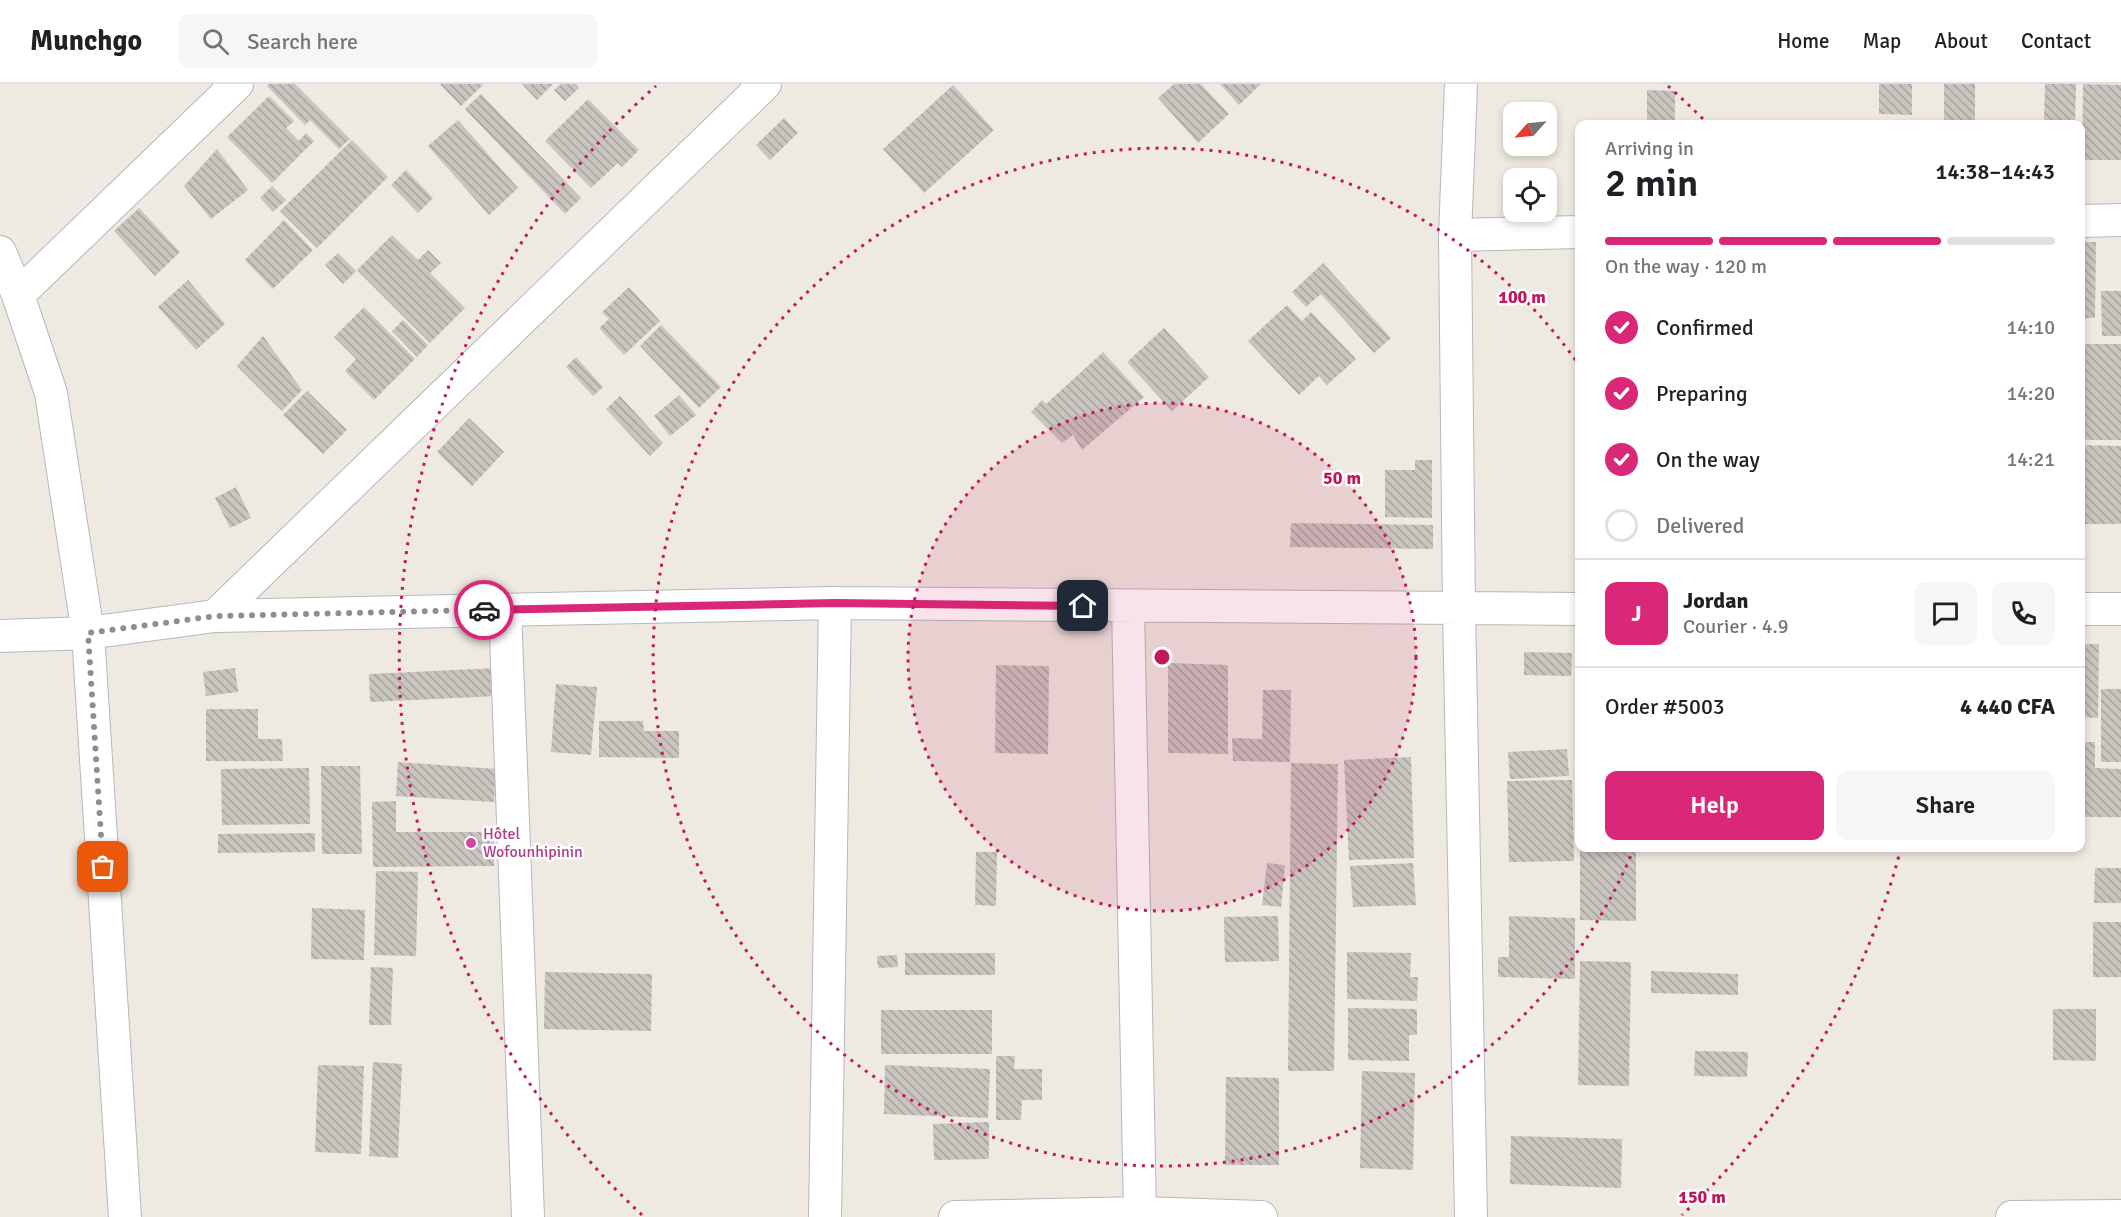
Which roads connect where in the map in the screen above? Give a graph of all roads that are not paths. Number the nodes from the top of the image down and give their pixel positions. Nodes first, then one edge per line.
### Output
1 (237, 84) edge
2 (765, 84) edge
3 (1461, 84) edge
4 (2121, 220) edge
5 (2085, 221) edge
6 (1575, 232) edge
7 (1455, 235) junction
8 (0, 252) edge
9 (18, 295) junction
10 (835, 603) junction
11 (1128, 606) junction
12 (505, 609) junction
13 (1459, 609) junction
14 (1575, 609) edge
15 (2085, 609) edge
16 (2121, 609) edge
17 (216, 616) junction
18 (88, 633) junction
19 (0, 636) edge
20 (1140, 1213) junction
21 (2121, 1216) edge
22 (125, 1217) edge
23 (528, 1217) edge
24 (825, 1217) edge
25 (955, 1217) edge
26 (1261, 1217) edge
27 (1471, 1217) edge
28 (2012, 1217) edge

1 - 9 street
2 - 17 street
3 - 7 street
4 - 5 street
6 - 7 street
7 - 13 street
8 - 9 street
9 - 18 street
10 - 11 street
10 - 12 street
10 - 24 street
11 - 13 street
11 - 20 street
12 - 17 street
12 - 23 street
13 - 14 street
13 - 27 street
15 - 16 street
17 - 18 street
18 - 19 street
18 - 22 street
20 - 25 street
20 - 26 street
21 - 28 street

